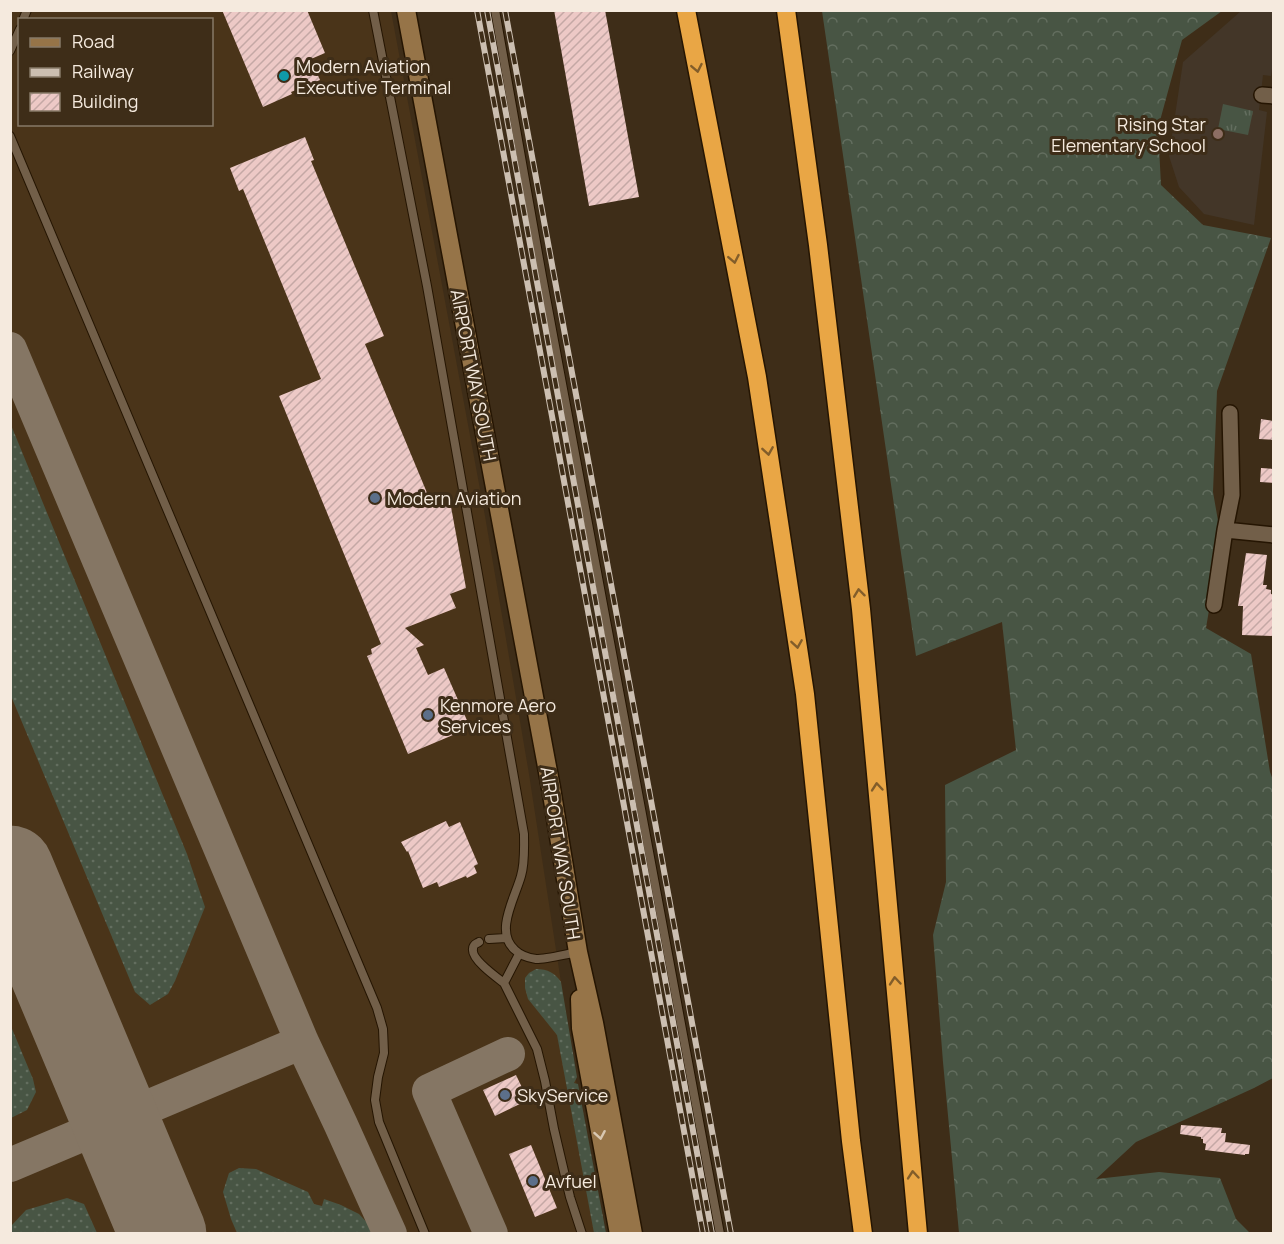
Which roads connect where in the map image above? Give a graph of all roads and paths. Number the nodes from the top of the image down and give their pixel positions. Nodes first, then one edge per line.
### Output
1 (374, 10) edge
2 (406, 10) edge
3 (495, 10) edge
4 (686, 10) edge
5 (786, 10) edge
6 (18, 33) edge
7 (10, 51) edge
8 (10, 136) edge
9 (1230, 413) dead end
10 (1225, 530) junction
11 (1274, 535) edge
12 (1214, 604) dead end
13 (506, 938) junction
14 (489, 939) dead end
15 (479, 942) dead end
16 (578, 952) junction
17 (519, 954) junction
18 (504, 983) junction
19 (425, 1233) edge
20 (582, 1233) edge
21 (619, 1233) edge
22 (633, 1233) edge
23 (720, 1233) edge
24 (863, 1233) edge
25 (918, 1233) edge

1 - 13 lane
2 - 16 main road, AIRPORT WAY SOUTH
3 - 23 lane
4 -> 24 highway
25 -> 5 highway
6 - 7 lane
8 - 19 lane
9 - 10 street
10 - 11 street
10 - 12 street
13 - 14 lane
13 - 17 lane
15 - 18 lane
16 - 17 lane
16 -> 21 main road, AIRPORT WAY SOUTH
16 - 22 main road, AIRPORT WAY SOUTH
17 - 18 lane
18 - 20 lane

